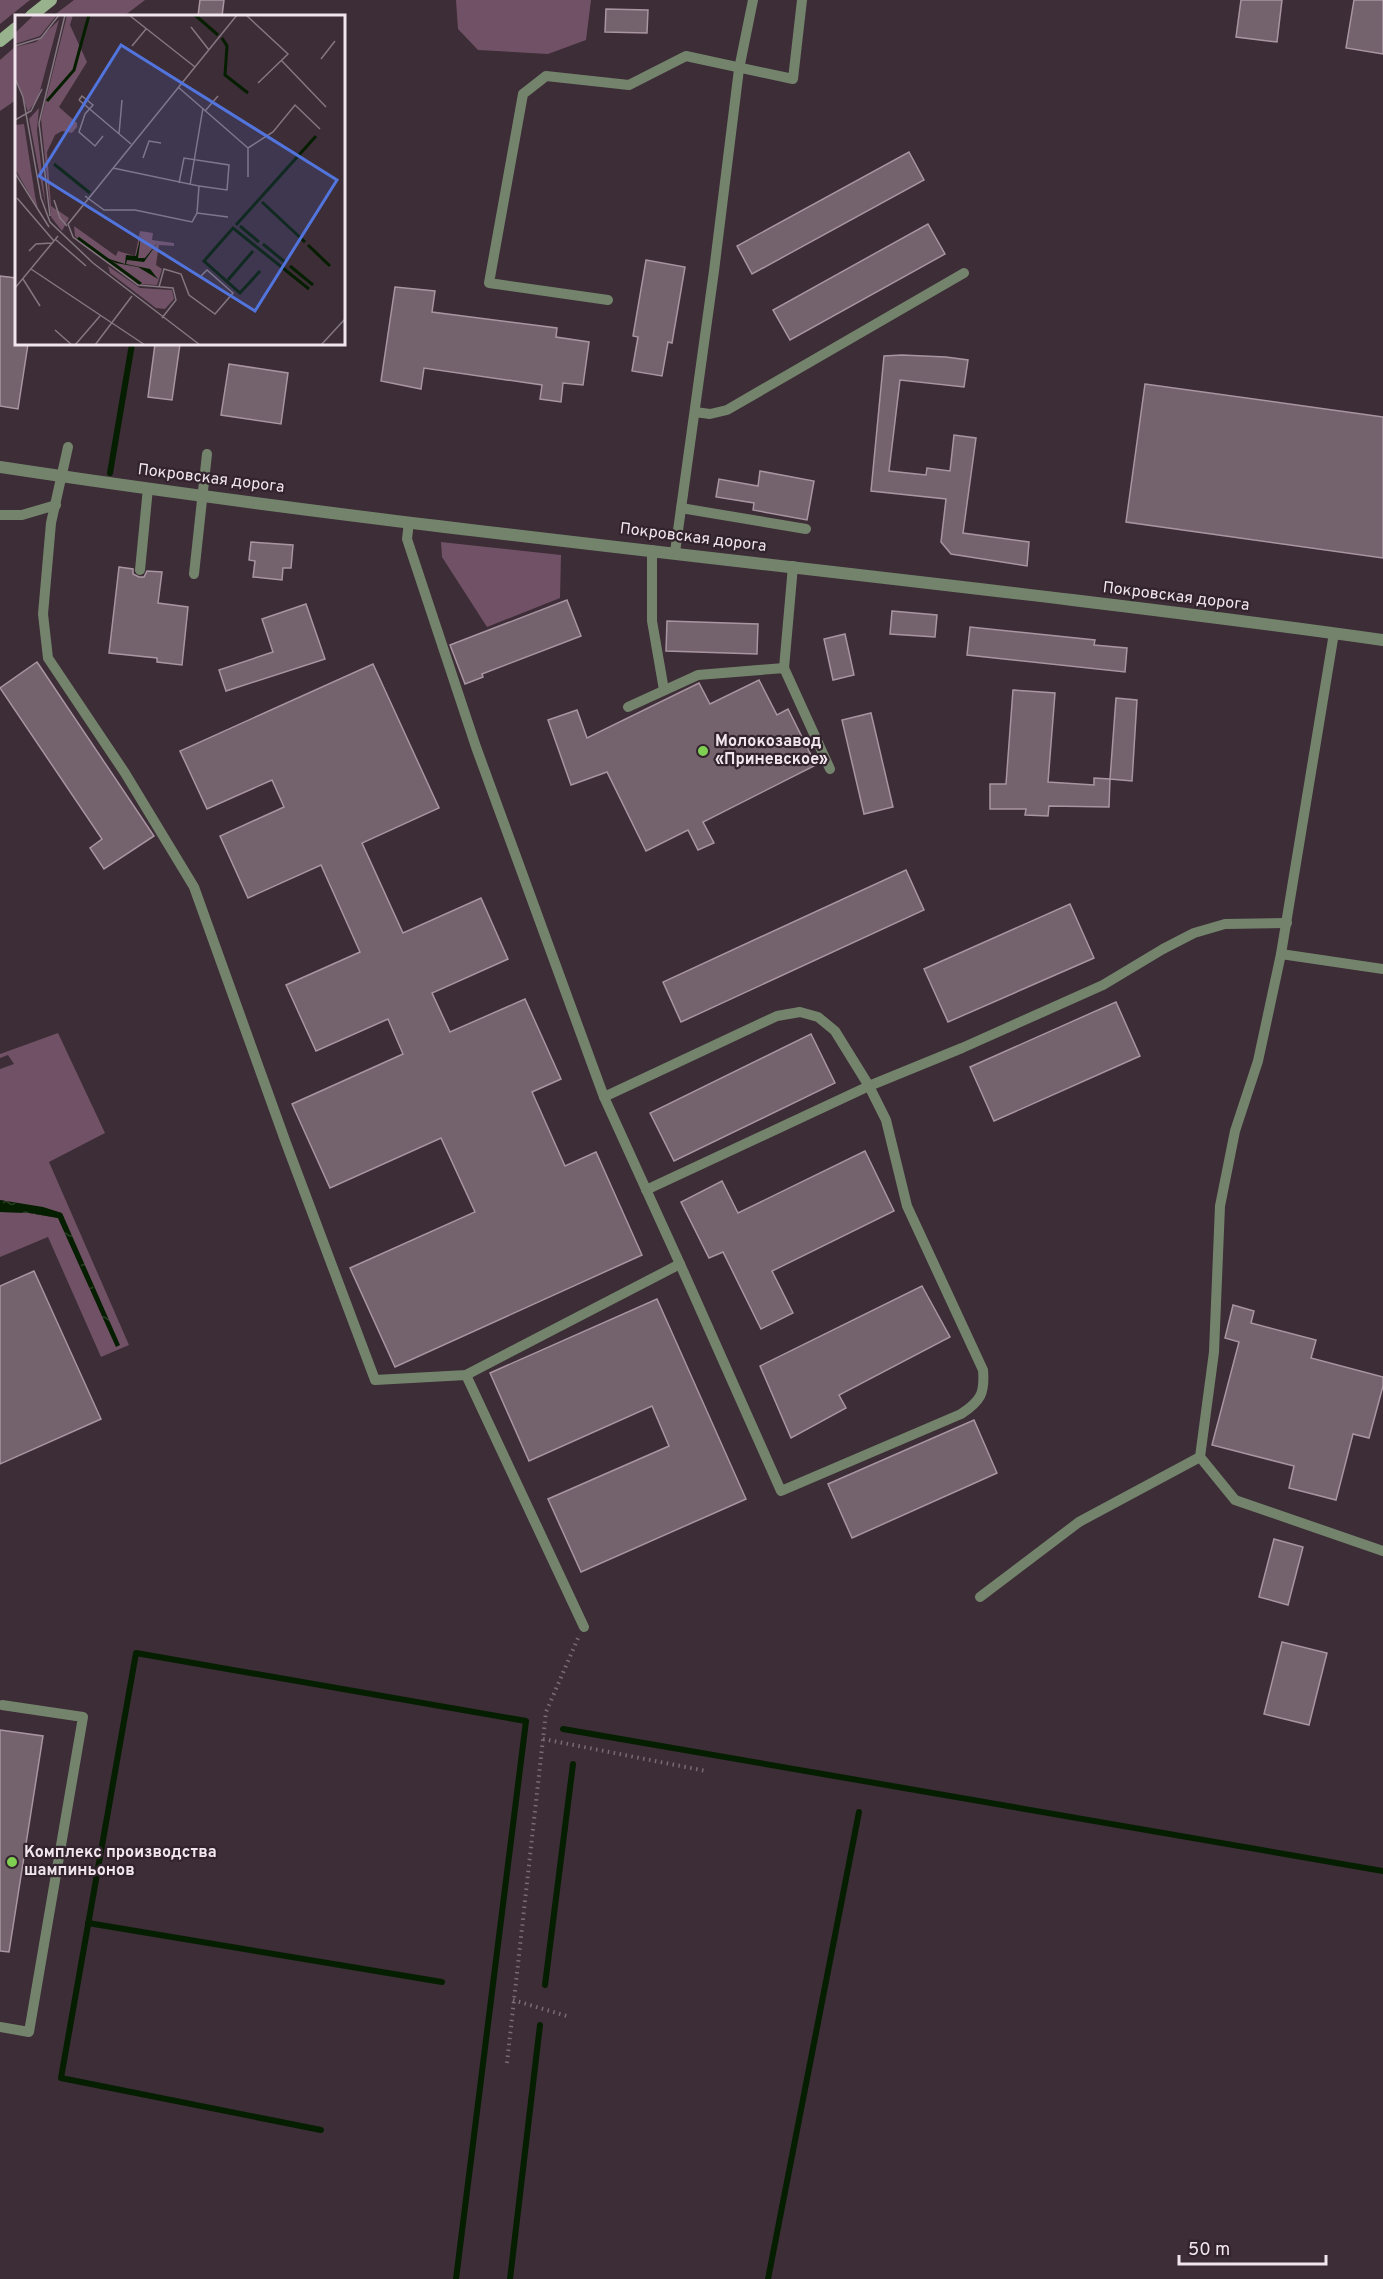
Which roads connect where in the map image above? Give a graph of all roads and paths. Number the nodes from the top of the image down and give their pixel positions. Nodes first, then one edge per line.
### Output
1 (51, 0) edge
2 (753, 0) edge
3 (802, 0) edge
4 (32, 15) edge
5 (15, 29) edge
6 (0, 41) edge
7 (739, 69) junction
8 (964, 273) dead end
9 (608, 300) dead end
10 (695, 412) junction
11 (68, 447) dead end
12 (207, 454) dead end
13 (0, 467) edge
14 (63, 477) junction
15 (148, 488) junction
16 (202, 495) junction
17 (56, 505) junction
18 (681, 508) junction
19 (0, 515) edge
20 (408, 522) junction
21 (806, 529) dead end
22 (652, 550) junction
23 (675, 552) junction
24 (793, 566) junction
25 (140, 570) dead end
26 (194, 574) dead end
27 (1334, 633) junction
28 (1383, 640) edge
29 (784, 668) junction
30 (664, 690) junction
31 (628, 707) dead end
32 (830, 769) dead end
33 (1287, 923) junction
34 (1281, 954) junction
35 (1383, 969) edge
36 (869, 1086) junction
37 (604, 1097) junction
38 (646, 1190) junction
39 (680, 1264) junction
40 (466, 1375) junction
41 (1200, 1457) junction
42 (1383, 1551) edge
43 (980, 1597) dead end
44 (584, 1627) joint
45 (2, 1705) dead end
46 (543, 1739) junction
47 (706, 1772) dead end
48 (513, 2000) junction
49 (570, 2017) dead end
50 (0, 2027) edge
51 (507, 2062) dead end

1 - 4 main road
2 - 7 lane
3 - 7 lane
5 - 6 main road
7 - 9 lane
7 - 10 lane
8 - 10 lane
10 - 18 lane
11 - 14 lane
12 - 16 lane
13 - 14 street, Покровская дорога
14 - 15 street, Покровская дорога
14 - 17 lane
15 - 16 street, Покровская дорога
15 - 25 lane
16 - 20 street, Покровская дорога
16 - 26 lane
17 - 19 lane
17 - 40 lane
18 - 21 lane
18 - 23 lane
20 - 22 street, Покровская дорога
20 - 37 lane
22 - 23 street, Покровская дорога
22 - 30 lane
23 - 24 street, Покровская дорога
24 - 27 street, Покровская дорога
24 - 29 lane
27 - 28 street, Покровская дорога
27 - 33 lane
29 - 30 lane
29 - 32 lane
30 - 31 lane
33 - 34 lane
33 - 36 lane
34 - 35 lane
34 - 41 lane
36 - 37 lane
36 - 38 lane
36 - 39 lane
37 - 38 lane
38 - 39 lane
39 - 40 lane
40 - 44 lane
41 - 42 lane
41 - 43 lane
44 - 46 path
45 - 50 lane
46 - 47 path
46 - 48 path
48 - 49 path
48 - 51 path

